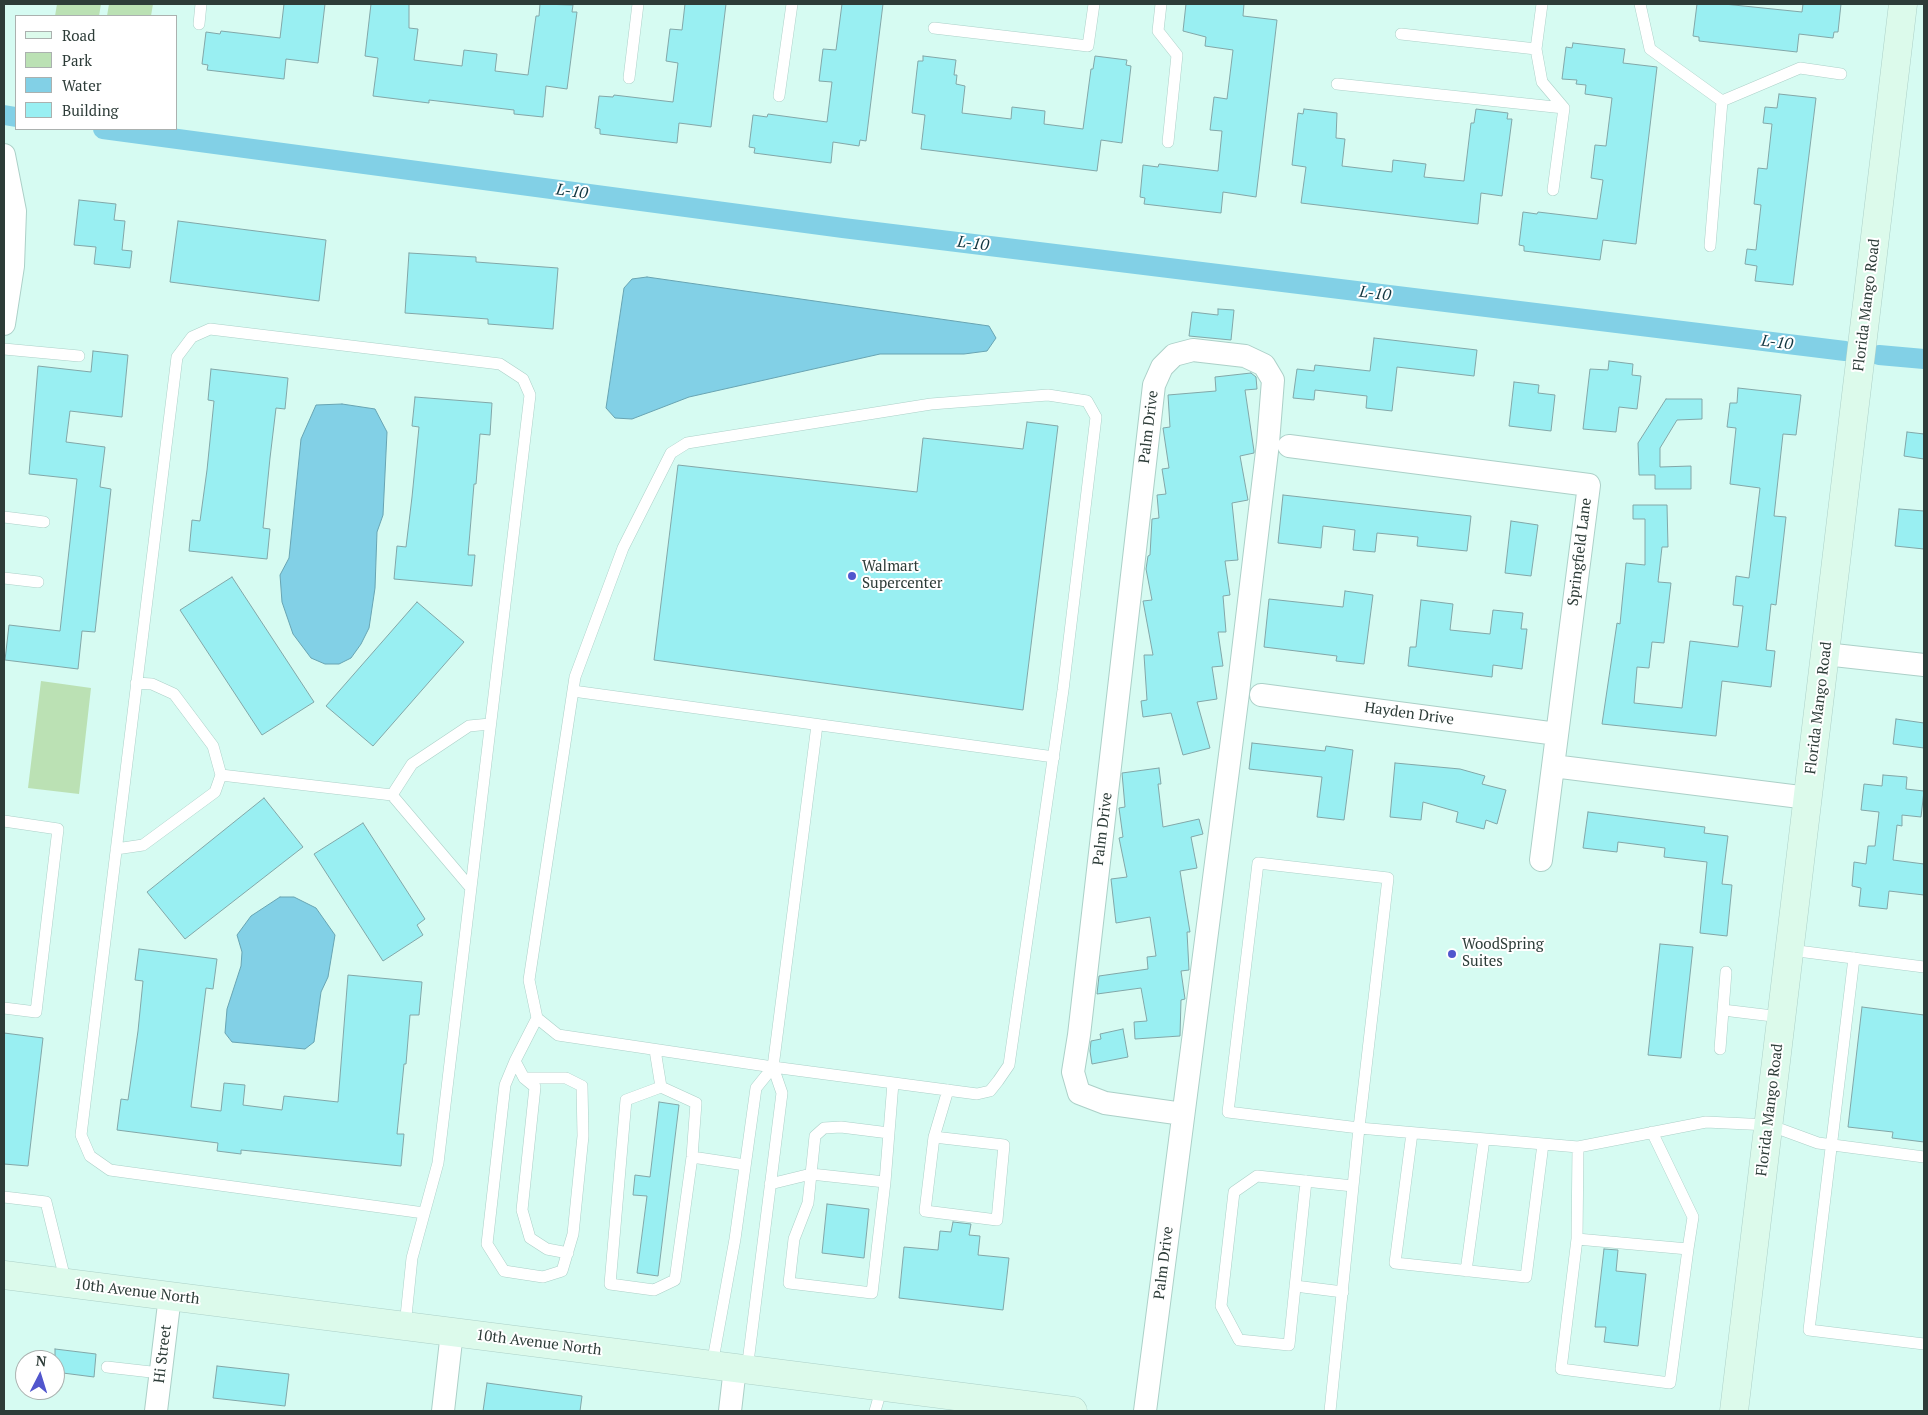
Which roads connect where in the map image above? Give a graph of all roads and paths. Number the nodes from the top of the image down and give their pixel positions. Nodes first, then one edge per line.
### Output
1 (202, 4) edge
2 (638, 4) edge
3 (792, 4) edge
4 (1094, 4) edge
5 (1161, 4) edge
6 (1542, 4) edge
7 (1640, 4) edge
8 (1903, 4) edge
9 (199, 24) dead end
10 (934, 28) dead end
11 (1401, 34) dead end
12 (1536, 49) junction
13 (1841, 74) dead end
14 (629, 78) dead end
15 (1337, 84) dead end
16 (779, 96) dead end
17 (1722, 101) junction
18 (1564, 108) junction
19 (1168, 142) dead end
20 (4, 155) edge
21 (1552, 190) dead end
22 (1710, 246) dead end
23 (4, 324) edge
24 (4, 349) edge
25 (78, 356) dead end
26 (1289, 446) dead end
27 (4, 517) edge
28 (44, 522) dead end
29 (4, 578) edge
30 (38, 582) dead end
31 (1825, 654) junction
32 (1924, 664) edge
33 (136, 683) junction
34 (573, 691) junction
35 (1261, 694) dead end
36 (490, 724) junction
37 (817, 725) junction
38 (1557, 734) junction
39 (1054, 757) junction
40 (1553, 766) junction
41 (221, 775) junction
42 (392, 795) junction
43 (1808, 798) junction
44 (4, 821) edge
45 (116, 849) junction
46 (1541, 860) dead end
47 (470, 887) junction
48 (1790, 950) junction
49 (1854, 958) junction
50 (1924, 967) edge
51 (1726, 972) dead end
52 (4, 1008) edge
53 (1724, 1010) junction
54 (1781, 1017) junction
55 (537, 1018) junction
56 (1720, 1048) dead end
57 (655, 1050) junction
58 (515, 1061) junction
59 (773, 1067) junction
60 (524, 1078) junction
61 (893, 1083) junction
62 (661, 1087) junction
63 (948, 1090) junction
64 (1183, 1114) junction
65 (1768, 1125) junction
66 (1359, 1128) junction
67 (1412, 1132) junction
68 (1652, 1132) junction
69 (889, 1133) junction
70 (934, 1137) junction
71 (1484, 1139) junction
72 (1543, 1144) junction
73 (1832, 1144) junction
74 (1578, 1147) junction
75 (692, 1157) junction
76 (1924, 1157) edge
77 (745, 1165) junction
78 (811, 1174) junction
79 (886, 1182) junction
80 (1306, 1182) junction
81 (770, 1184) junction
82 (1353, 1186) junction
83 (4, 1197) edge
84 (424, 1213) junction
85 (1577, 1239) junction
86 (1688, 1249) junction
87 (568, 1253) junction
88 (1466, 1271) junction
89 (4, 1275) edge
90 (66, 1283) junction
91 (1296, 1286) junction
92 (1342, 1292) junction
93 (170, 1296) junction
94 (405, 1326) junction
95 (452, 1332) junction
96 (1924, 1344) edge
97 (107, 1367) dead end
98 (731, 1368) junction
99 (160, 1373) junction
100 (879, 1399) edge
101 (156, 1411) edge
102 (443, 1411) edge
103 (730, 1411) edge
104 (1074, 1411) edge
105 (1145, 1411) edge
106 (1330, 1411) edge
107 (1734, 1411) edge

1 - 9 lane
2 - 14 lane
3 - 16 lane
4 - 10 lane
5 - 19 lane
6 - 12 lane
7 - 17 lane
8 - 31 street, Florida Mango Road
11 - 12 lane
12 - 18 lane
13 - 17 lane
15 - 18 lane
17 - 22 lane
18 - 21 lane
20 - 23 street
24 - 25 lane
26 - 38 street, Springfield Lane
27 - 28 lane
29 - 30 lane
31 - 32 street
31 - 43 street, Florida Mango Road
33 - 36 lane
33 - 41 lane
33 - 45 lane
34 - 37 lane
34 - 39 lane
34 - 55 lane
35 - 38 street, Hayden Drive
36 - 42 lane
36 - 47 lane
37 - 39 lane
37 - 59 lane
38 - 40 street, Springfield Lane
39 - 63 lane
40 - 43 street
40 - 46 street, Springfield Lane
41 - 42 lane
41 - 45 lane
42 - 47 lane
43 - 48 street, Florida Mango Road
44 - 52 lane
45 - 84 lane
47 - 84 lane
48 - 49 lane
48 - 54 street, Florida Mango Road
49 - 50 lane
49 - 73 lane
51 - 53 lane
53 - 54 lane
53 - 56 lane
54 - 65 street, Florida Mango Road
55 - 57 lane
55 - 58 lane
57 - 59 lane
57 - 62 lane
58 - 60 lane
58 - 87 lane
59 - 61 lane
59 - 77 lane
59 - 81 lane
60 - 87 lane
60 - 87 lane
61 - 63 lane
61 - 69 lane
62 - 75 lane
62 - 75 lane
63 - 70 lane
64 - 64 street, Palm Drive
64 - 105 street, Palm Drive
65 - 68 lane
65 - 73 lane
65 - 107 street, Florida Mango Road
66 - 66 lane
66 - 67 lane
66 - 82 lane
67 - 71 lane
67 - 88 lane
68 - 74 lane
68 - 86 lane
69 - 78 lane
69 - 79 lane
70 - 70 lane
71 - 72 lane
71 - 88 lane
72 - 74 lane
72 - 88 lane
73 - 76 lane
73 - 96 lane
74 - 85 lane
75 - 77 lane
77 - 98 lane
78 - 79 lane
78 - 79 lane
78 - 81 lane
80 - 82 lane
80 - 91 lane
80 - 91 lane
81 - 98 lane
82 - 92 lane
83 - 90 lane
84 - 94 lane
85 - 86 lane
85 - 86 lane
89 - 90 street, 10th Avenue North
90 - 93 street, 10th Avenue North
91 - 92 lane
92 - 106 lane
93 - 94 street, 10th Avenue North
93 - 99 street, Hi Street
94 - 95 street, 10th Avenue North
95 - 98 street, 10th Avenue North
95 - 102 street
97 - 99 lane
98 - 100 street, 10th Avenue North
98 - 103 street
99 - 101 street, Hi Street
100 - 104 street, 10th Avenue North

